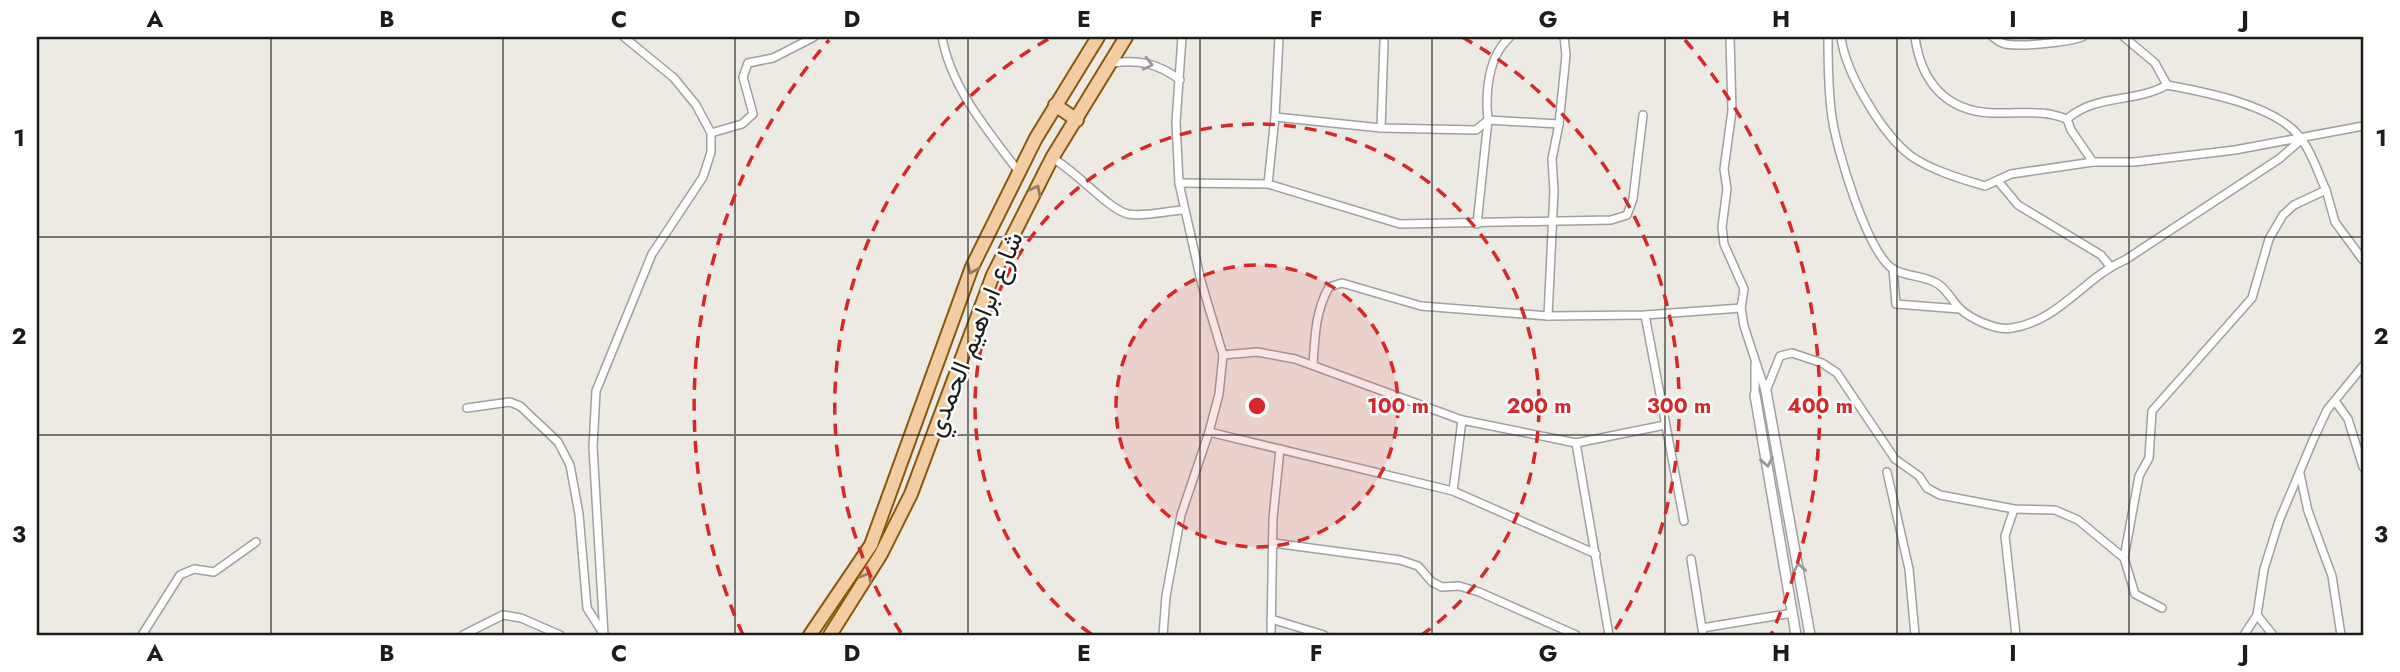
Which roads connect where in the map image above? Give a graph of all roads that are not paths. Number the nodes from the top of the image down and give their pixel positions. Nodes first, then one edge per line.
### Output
1 (624, 37) edge
2 (814, 37) edge
3 (942, 37) edge
4 (1098, 37) edge
5 (1126, 37) edge
6 (1182, 37) edge
7 (1279, 37) edge
8 (1510, 37) edge
9 (1564, 37) edge
10 (1730, 37) edge
11 (1828, 37) edge
12 (1841, 37) edge
13 (1915, 37) edge
14 (1993, 37) edge
15 (2082, 37) edge
16 (2124, 37) edge
17 (634, 39) edge
18 (1384, 43) dead end
19 (1113, 63) junction
20 (1180, 80) junction
21 (2167, 85) junction
22 (1055, 105) junction
23 (1643, 115) dead end
24 (1275, 117) junction
25 (2067, 119) junction
26 (1077, 120) junction
27 (1488, 120) junction
28 (1559, 124) junction
29 (2363, 126) edge
30 (1381, 128) junction
31 (711, 133) junction
32 (2302, 139) junction
33 (1052, 158) junction
34 (2093, 162) junction
35 (1019, 172) junction
36 (1998, 181) junction
37 (1179, 183) junction
38 (1268, 184) junction
39 (2326, 190) junction
40 (1183, 210) junction
41 (1551, 223) junction
42 (1477, 224) junction
43 (2363, 260) edge
44 (2110, 266) junction
45 (1893, 269) junction
46 (1741, 308) junction
47 (1960, 309) junction
48 (1645, 315) junction
49 (1548, 316) junction
50 (1223, 355) junction
51 (1755, 356) junction
52 (1313, 365) junction
53 (2363, 366) edge
54 (1766, 391) junction
55 (1755, 395) joint
56 (2335, 401) junction
57 (467, 408) dead end
58 (1462, 420) junction
59 (1665, 425) junction
60 (1209, 432) junction
61 (1576, 443) junction
62 (1280, 449) junction
63 (2363, 467) edge
64 (1887, 472) dead end
65 (2300, 472) junction
66 (893, 485) junction
67 (1453, 491) junction
68 (911, 494) junction
69 (2014, 509) junction
70 (1684, 521) dead end
71 (256, 542) dead end
72 (1273, 543) junction
73 (1596, 554) junction
74 (2124, 558) junction
75 (1691, 559) dead end
76 (839, 591) junction
77 (853, 600) junction
78 (2162, 608) dead end
79 (1793, 613) junction
80 (2257, 615) junction
81 (1271, 619) junction
82 (482, 627) junction
83 (1702, 631) edge
84 (604, 634) edge
85 (142, 635) edge
86 (463, 635) edge
87 (486, 635) edge
88 (560, 635) edge
89 (810, 635) edge
90 (831, 635) edge
91 (1163, 635) edge
92 (1271, 635) edge
93 (1324, 635) edge
94 (1576, 635) edge
95 (1609, 635) edge
96 (1796, 635) edge
97 (1810, 635) edge
98 (1915, 635) edge
99 (2017, 635) edge
100 (2244, 635) edge
101 (2273, 635) edge
102 (2341, 635) edge

1 - 17 street
2 - 31 street
3 - 35 street
4 - 22 main road, شارع ابراهيم الحمدي
5 - 19 main road, شارع ابراهيم الحمدي
6 - 20 street
7 - 24 street
8 - 27 street
9 - 28 street
10 - 46 street
11 - 45 street
12 - 36 street
13 - 25 street
14 - 15 street
16 - 21 street
17 - 31 street
18 - 30 street
19 -> 20 street
19 - 26 main road, شارع ابراهيم الحمدي
20 - 37 street
21 - 25 street
21 - 32 street
22 - 26 main road
22 - 35 main road, شارع ابراهيم الحمدي
23 - 41 street
24 - 30 street
24 - 38 street
25 - 34 street
26 - 33 main road, شارع ابراهيم الحمدي
27 - 28 street
27 - 30 street
27 - 42 street
28 - 41 street
29 - 32 street
31 - 84 street
32 - 34 street
32 - 39 street
32 - 44 street
33 - 40 street
68 -> 33 main road, شارع ابراهيم الحمدي
34 - 36 street
35 -> 66 main road, شارع ابراهيم الحمدي
36 - 44 street
37 - 38 street
37 - 40 street
38 - 42 street
39 - 43 street
39 - 74 street
40 - 50 street
41 - 42 street
41 - 49 street
44 - 47 street
45 - 47 street
45 - 47 street
46 - 48 street
46 - 51 street
48 - 49 street
48 - 59 street
49 - 52 street
50 - 52 street
50 - 60 street
51 - 54 street
51 - 55 street
52 - 58 street
53 - 56 street
54 - 69 street
97 -> 54 street
55 -> 79 street
56 - 63 street
56 - 65 street
57 - 84 street
58 - 61 street
58 - 67 street
59 - 61 street
59 - 70 street
60 - 62 street
60 - 91 street
61 - 73 street
62 - 67 street
62 - 72 street
64 - 98 street
65 - 80 street
65 - 102 street
66 - 68 main road
66 - 76 main road, شارع ابراهيم الحمدي
67 - 73 street
77 -> 68 main road, شارع ابراهيم الحمدي
69 - 74 street
69 - 99 street
71 - 85 street
72 - 81 street
72 - 94 street
73 - 95 street
74 - 78 street
75 - 83 street
76 - 77 main road
76 - 89 main road, شارع ابراهيم الحمدي
77 - 90 main road, شارع ابراهيم الحمدي
79 - 83 street
79 - 96 street
80 - 100 street
80 - 101 street
81 - 92 street
81 - 93 street
82 - 86 street
82 - 87 street
82 - 88 street

